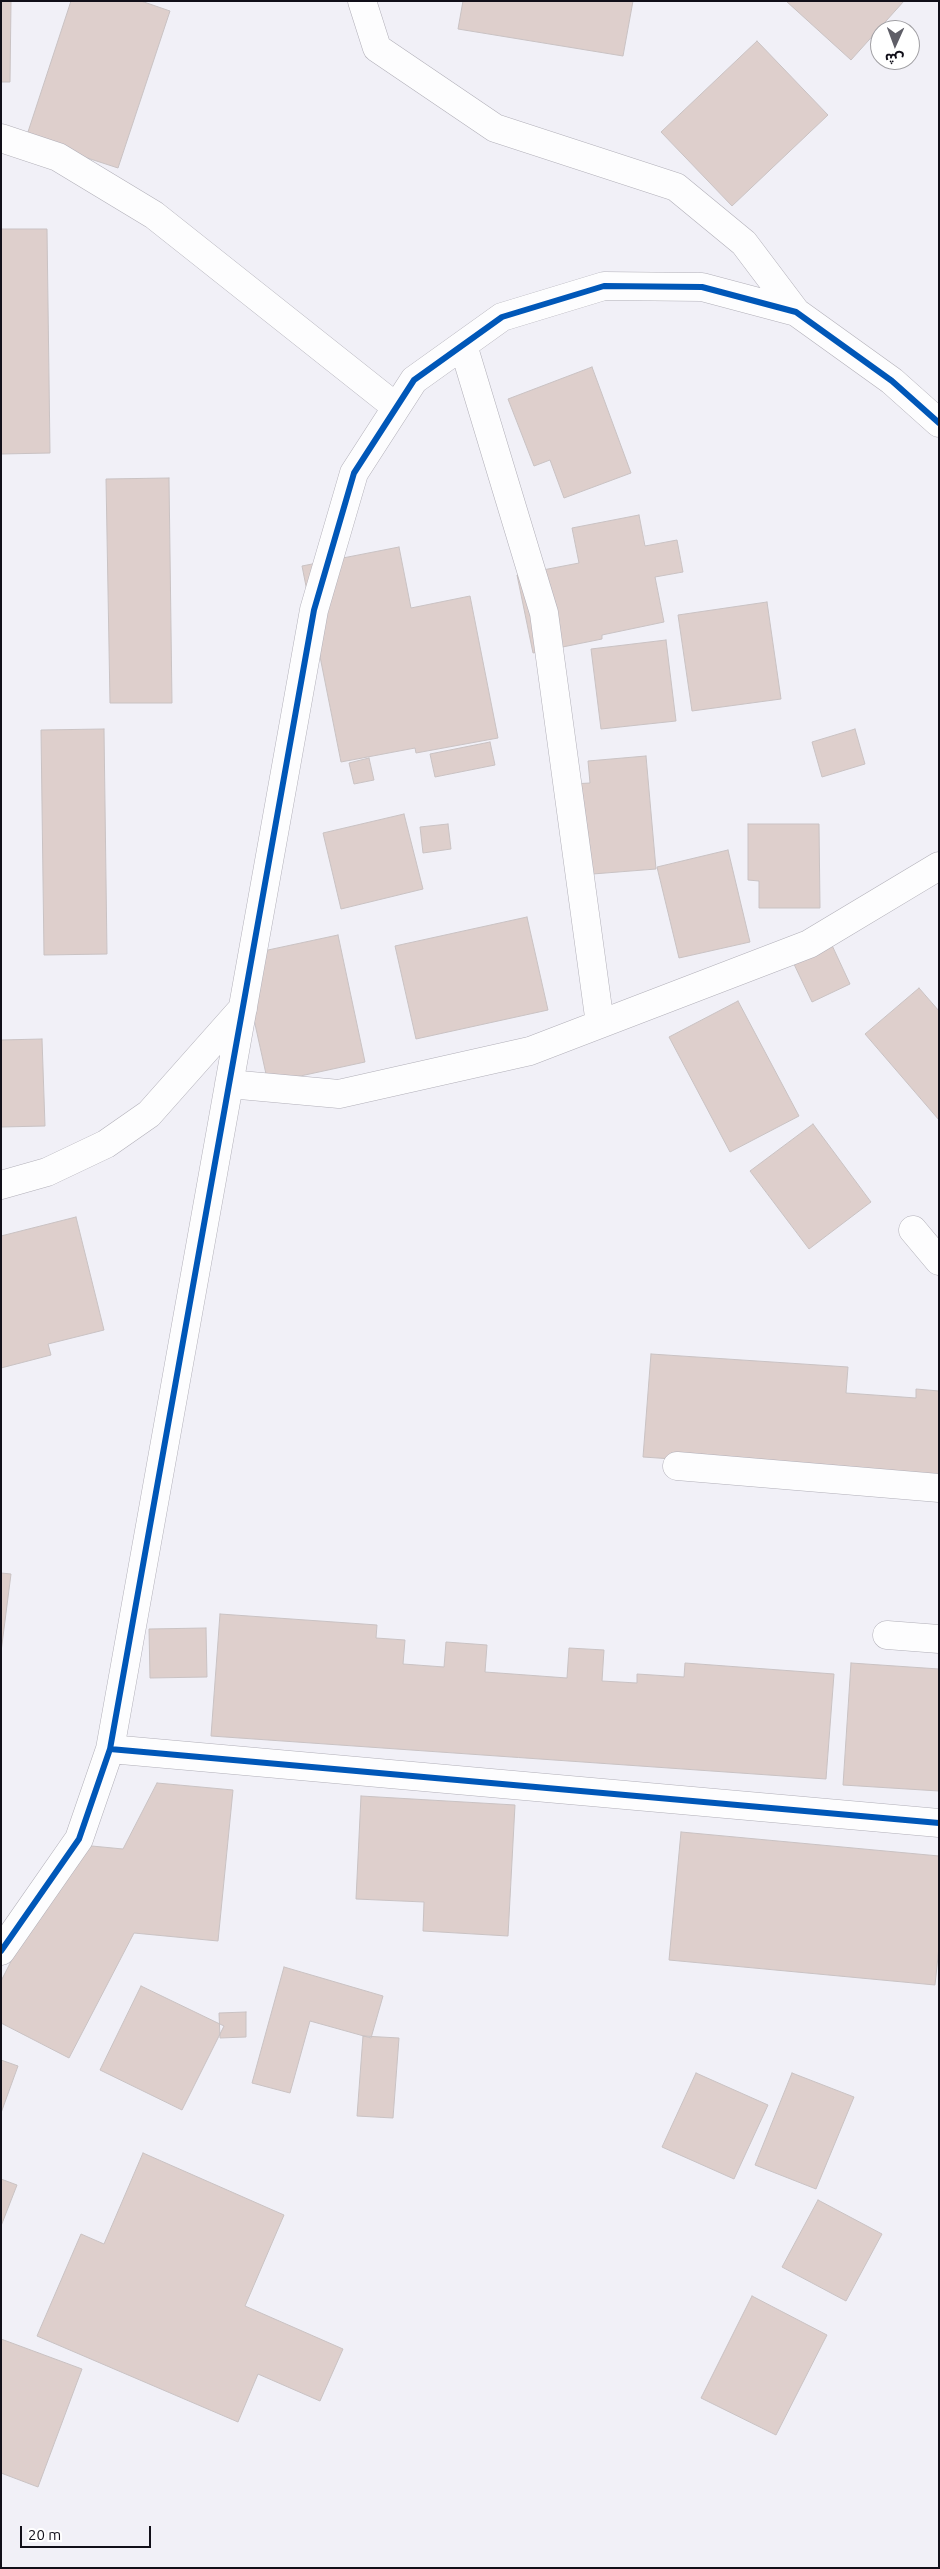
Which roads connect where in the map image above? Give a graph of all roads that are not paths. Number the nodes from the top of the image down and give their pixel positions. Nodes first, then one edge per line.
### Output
1 (362, 1) edge
2 (1, 138) edge
3 (796, 312) junction
4 (463, 345) junction
5 (396, 407) junction
6 (939, 422) edge
7 (939, 866) edge
8 (243, 1008) junction
9 (600, 1024) junction
10 (229, 1084) junction
11 (1, 1185) edge
12 (913, 1230) dead end
13 (939, 1261) edge
14 (677, 1466) dead end
15 (939, 1488) edge
16 (887, 1635) dead end
17 (939, 1639) edge
18 (110, 1749) junction
19 (939, 1823) edge
20 (1, 1951) edge

1 - 3 street
2 - 5 street
3 - 4 street
3 - 6 street
4 - 5 street
4 - 9 street
5 - 8 street
7 - 9 street
8 - 10 street
8 - 11 street
9 - 10 street
10 - 18 street
12 - 13 street
14 - 15 street
16 - 17 street
18 - 19 street
18 - 20 street

